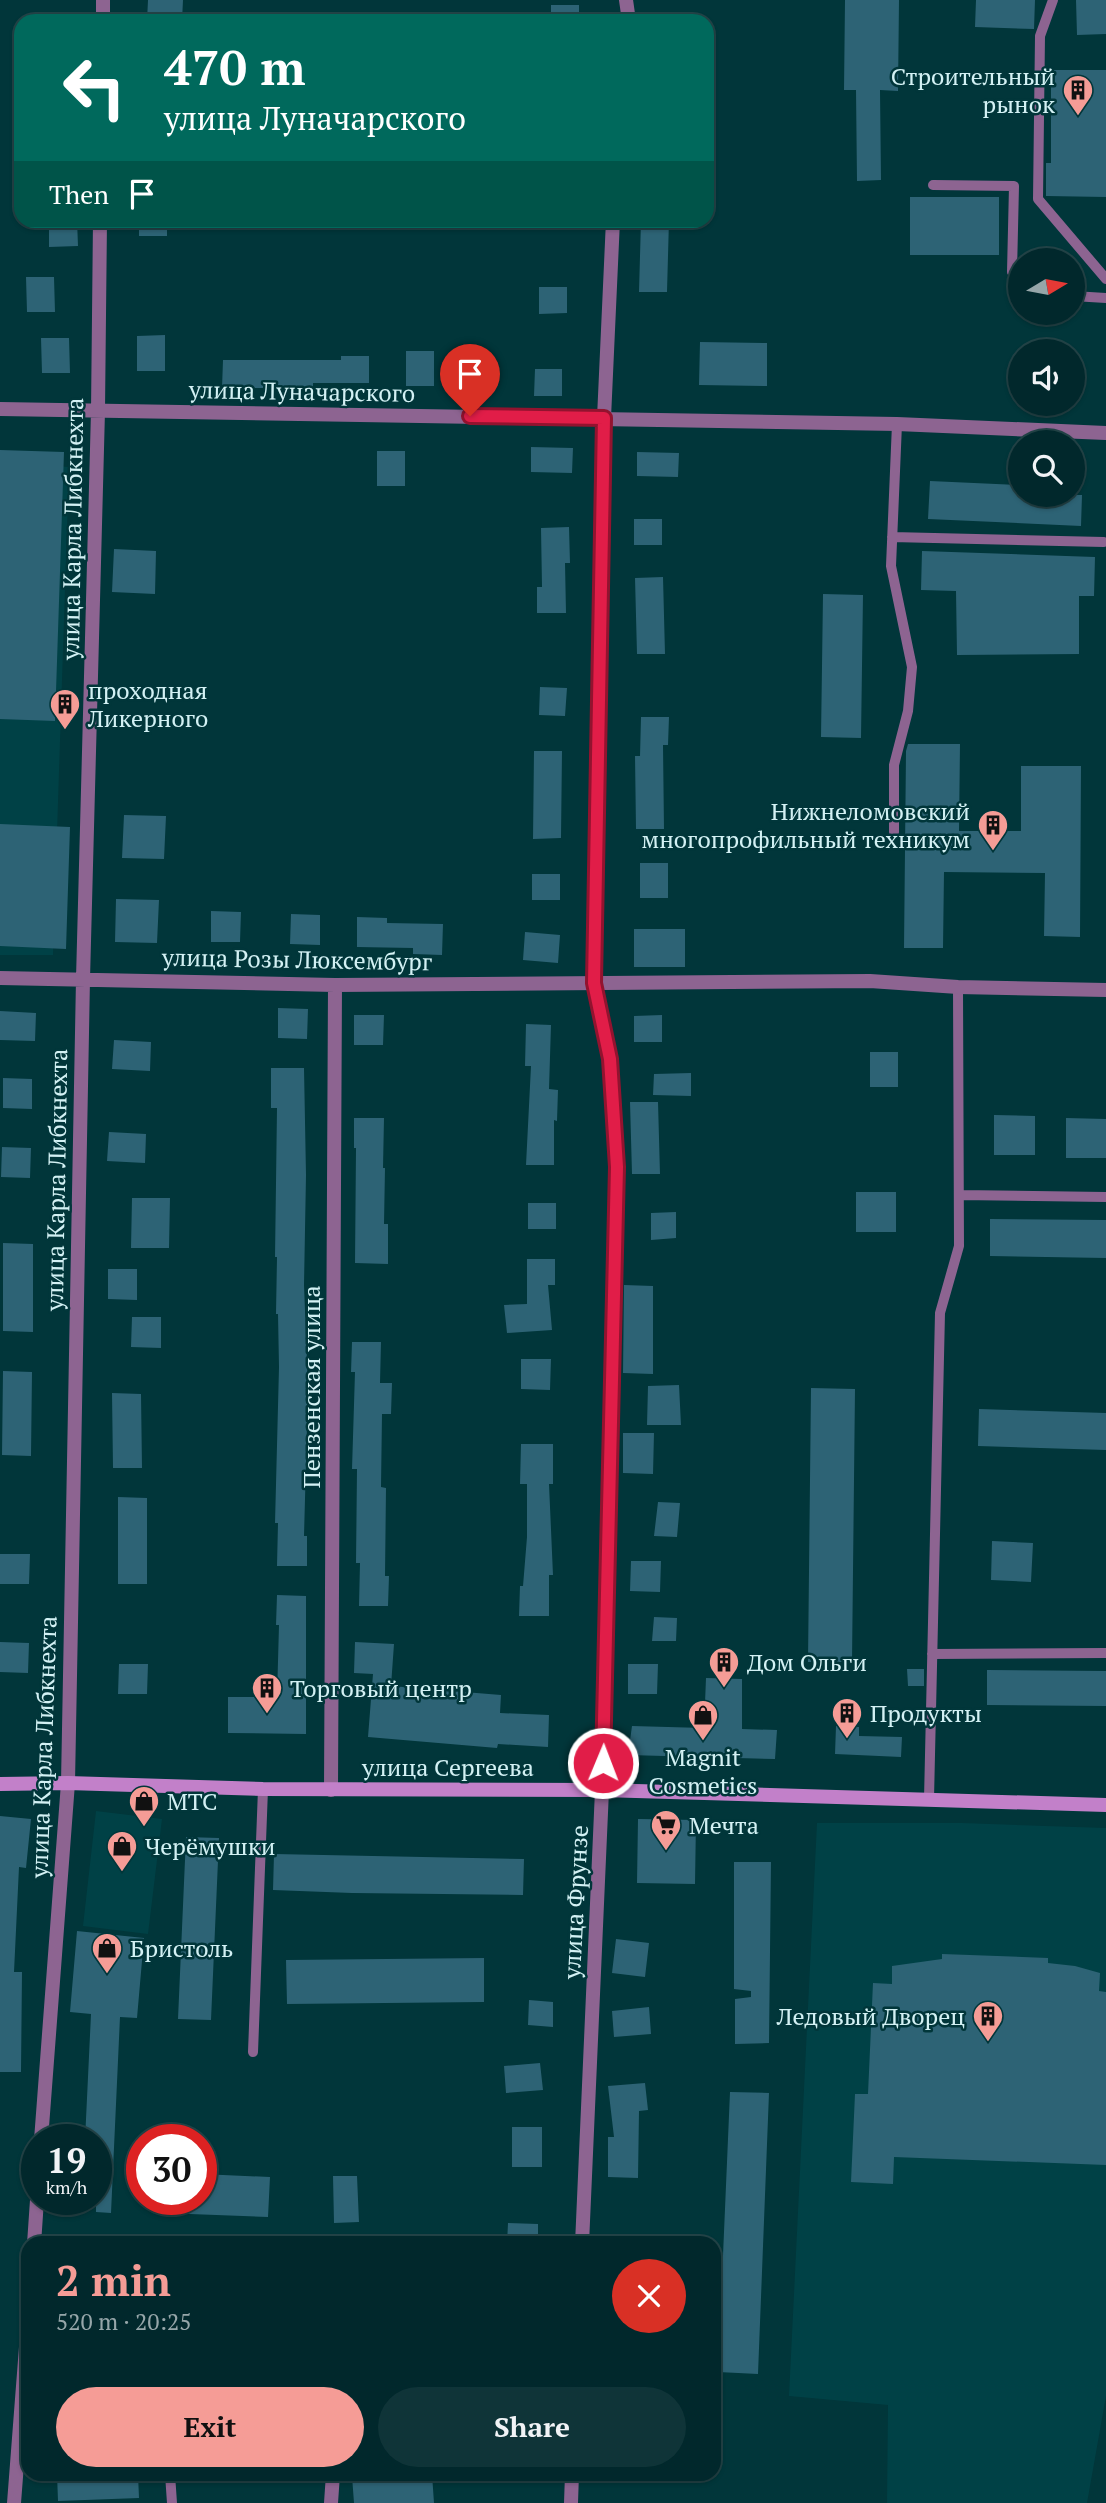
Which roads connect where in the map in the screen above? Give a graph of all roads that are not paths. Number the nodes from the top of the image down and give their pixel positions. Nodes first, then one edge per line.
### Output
1 (1053, 0) edge
2 (933, 186) dead end
3 (100, 228) edge
4 (613, 228) edge
5 (1013, 248) edge
6 (1106, 279) edge
7 (1085, 297) edge
8 (1106, 298) edge
9 (0, 409) edge
10 (98, 411) junction
11 (604, 418) junction
12 (897, 424) junction
13 (1106, 433) edge
14 (892, 537) junction
15 (1104, 542) dead end
16 (894, 832) dead end
17 (0, 978) edge
18 (83, 979) junction
19 (594, 983) junction
20 (335, 985) junction
21 (958, 988) junction
22 (1106, 990) edge
23 (959, 1195) junction
24 (1106, 1197) edge
25 (1106, 1653) edge
26 (932, 1654) junction
27 (68, 1783) junction
28 (0, 1784) edge
29 (263, 1789) junction
30 (331, 1790) junction
31 (602, 1790) junction
32 (929, 1799) junction
33 (1106, 1805) edge
34 (253, 2052) dead end
35 (42, 2124) edge
36 (36, 2215) edge
37 (35, 2236) edge
38 (582, 2236) edge
39 (21, 2458) edge
40 (170, 2481) edge
41 (332, 2481) edge
42 (572, 2481) edge
43 (14, 2503) edge
44 (172, 2503) edge
45 (331, 2503) edge
46 (571, 2503) edge

1 - 6 lane
2 - 5 lane
3 - 10 street, улица Карла Либкнехта
4 - 11 street, улица Фрунзе
7 - 8 lane
9 - 10 street, улица Луначарского
10 - 11 street, улица Луначарского
10 - 18 street, улица Карла Либкнехта
11 - 12 street, улица Луначарского
11 - 19 street, улица Фрунзе
12 - 13 street, улица Луначарского
12 - 14 lane
14 - 15 lane
14 - 16 lane
17 - 18 street, улица Розы Люксембург
18 - 20 street, улица Розы Люксембург
18 - 27 street, улица Карла Либкнехта
19 - 20 street, улица Розы Люксембург
19 - 21 street, улица Розы Люксембург
19 - 31 street, улица Фрунзе
20 - 30 street, Пензенская улица
21 - 22 street, улица Розы Люксембург
21 - 23 lane
23 - 24 lane
23 - 26 lane
25 - 26 lane
26 - 32 lane
27 - 28 main road, улица Сергеева
27 - 29 main road, улица Сергеева
27 - 35 street, улица Карла Либкнехта
29 - 30 main road, улица Сергеева
29 - 34 lane
30 - 31 main road, улица Сергеева
31 - 32 main road, улица Сергеева
31 - 38 street, улица Фрунзе
32 - 33 main road, улица Сергеева
36 - 37 street
39 - 43 street
40 - 44 lane
41 - 45 street
42 - 46 street

